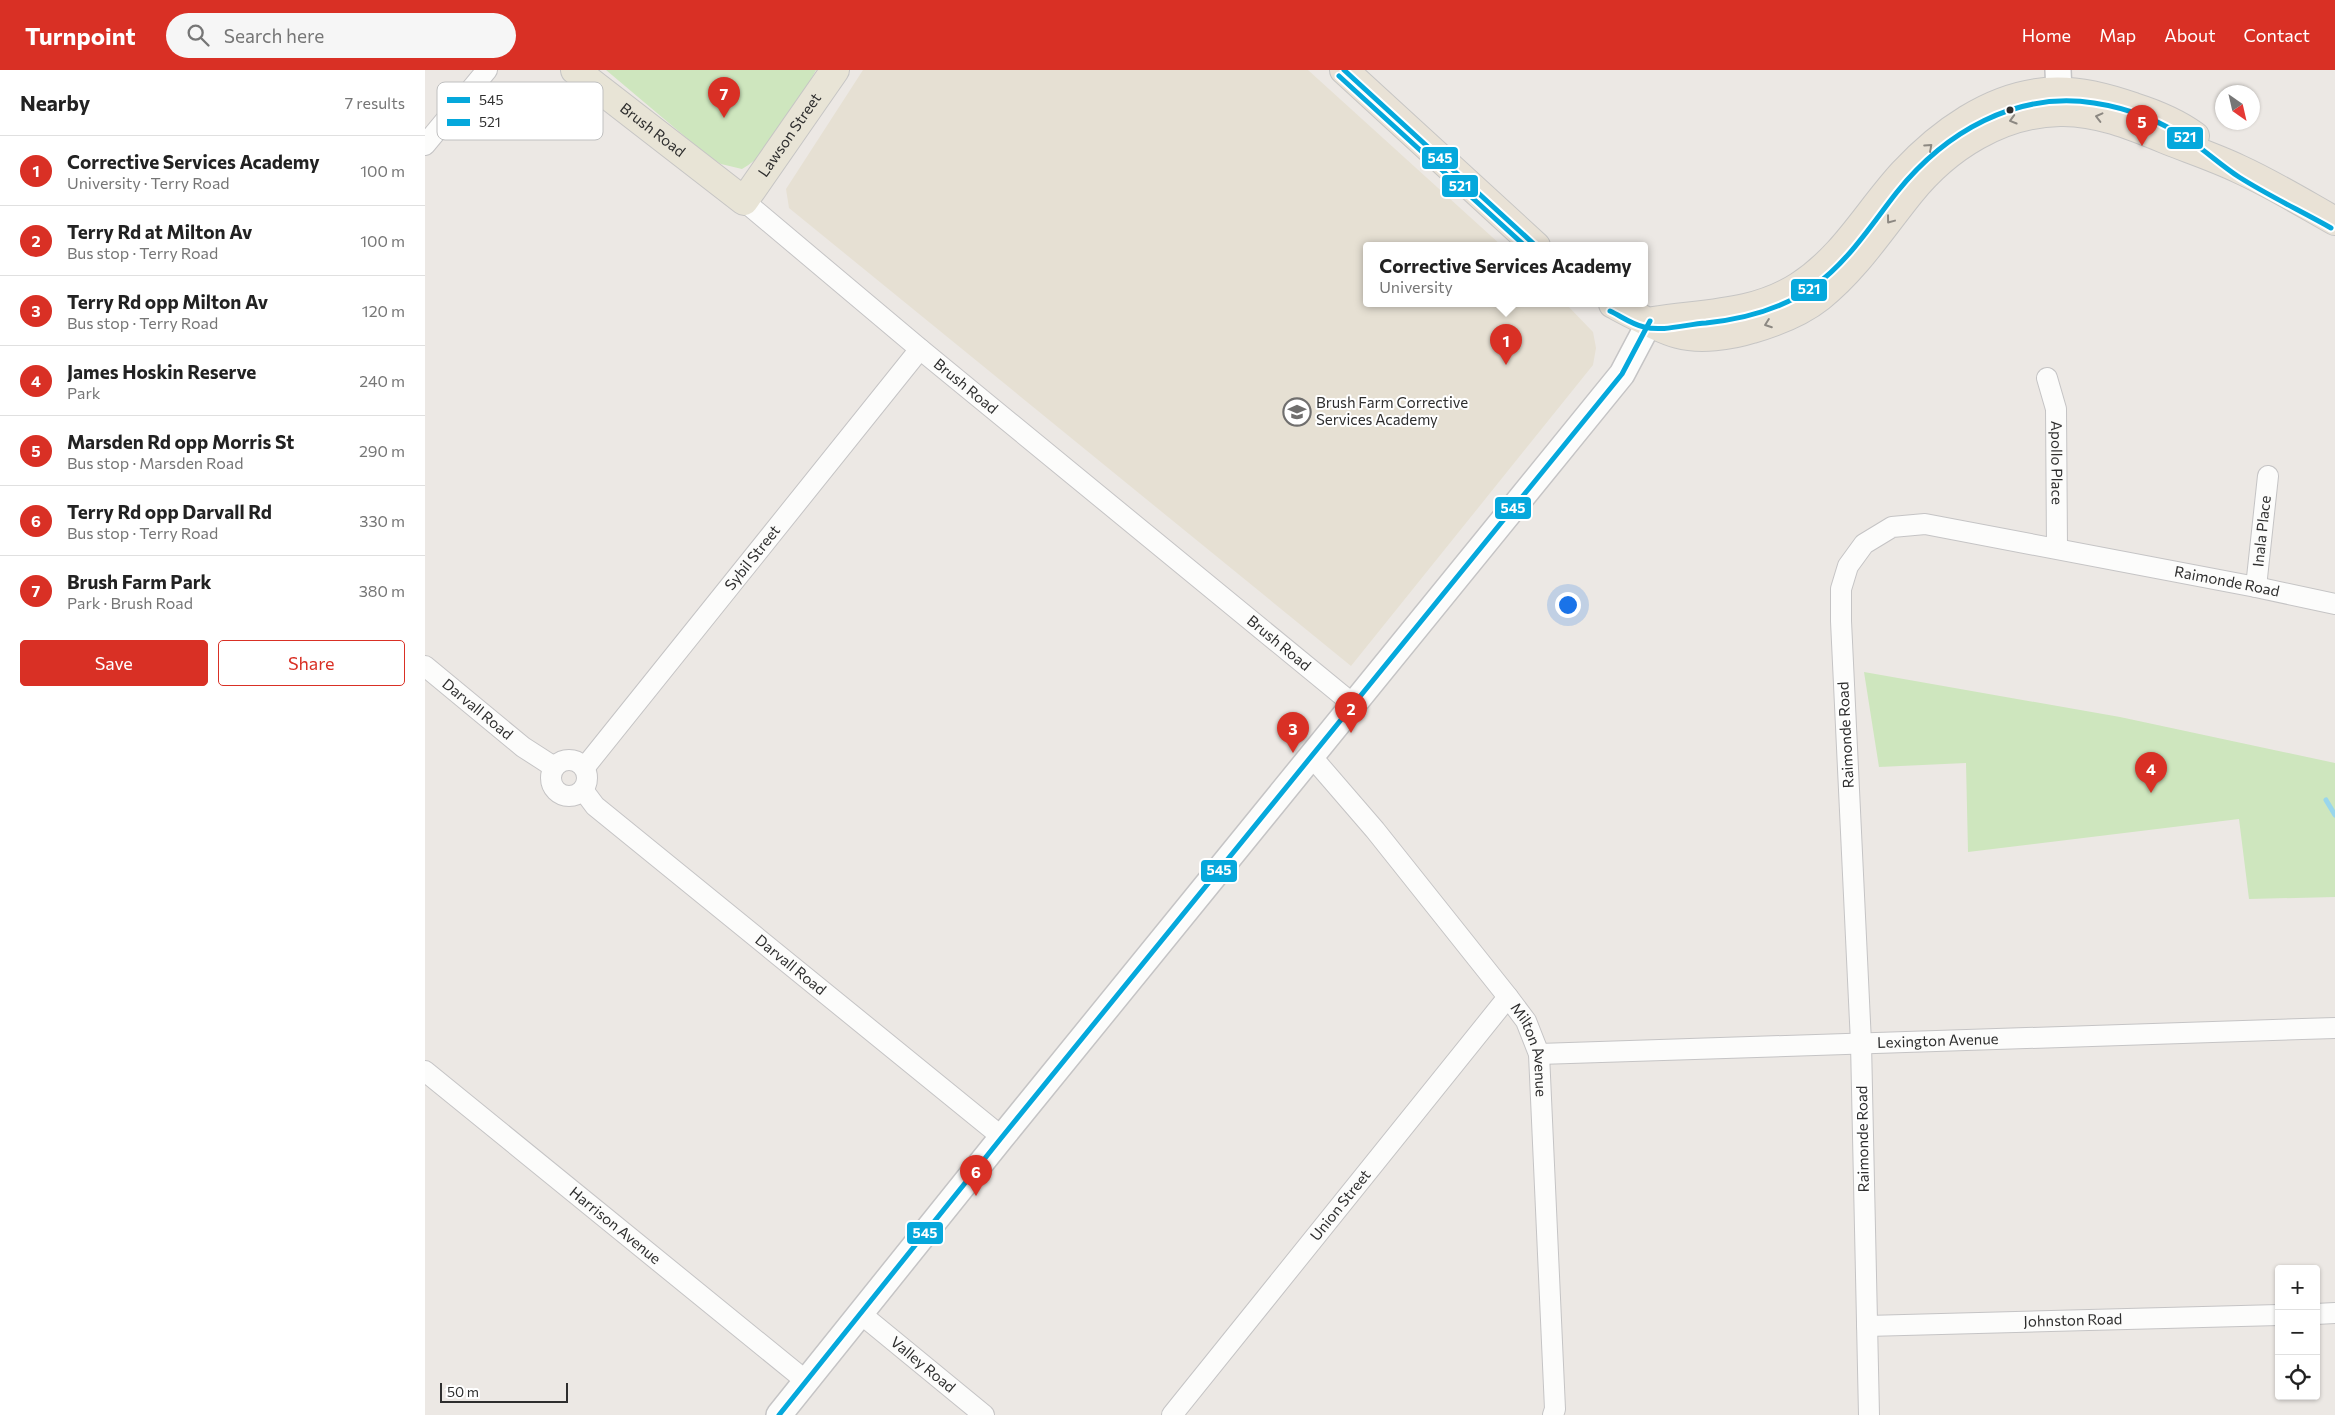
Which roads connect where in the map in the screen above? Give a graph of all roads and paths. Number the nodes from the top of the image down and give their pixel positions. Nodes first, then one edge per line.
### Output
1 (487, 70) edge
2 (575, 70) edge
3 (835, 70) edge
4 (1344, 70) edge
5 (2058, 81) edge
6 (477, 82) edge
7 (590, 82) edge
8 (603, 92) edge
9 (437, 130) edge
10 (425, 145) edge
11 (2243, 170) junction
12 (744, 201) junction
13 (2335, 221) edge
14 (1532, 242) edge
15 (1620, 307) edge
16 (1650, 321) junction
17 (920, 349) junction
18 (2047, 378) dead end
19 (2268, 476) dead end
20 (2057, 548) junction
21 (2256, 587) junction
22 (2335, 604) edge
23 (425, 666) edge
24 (1355, 705) junction
25 (1312, 757) junction
26 (554, 767) junction
27 (585, 767) junction
28 (583, 790) junction
29 (1508, 997) junction
30 (2335, 1028) edge
31 (1861, 1043) junction
32 (1539, 1054) junction
33 (425, 1071) edge
34 (1002, 1137) junction
35 (2335, 1313) edge
36 (861, 1314) junction
37 (2320, 1314) edge
38 (2275, 1315) edge
39 (1867, 1326) junction
40 (806, 1381) junction
41 (779, 1415) edge
42 (984, 1415) edge
43 (1172, 1415) edge
44 (1553, 1415) edge
45 (1869, 1415) edge

1 - 6 street
2 - 7 main road, Brush Road
3 - 12 main road, Lawson Street
4 - 14 highway
5 - 11 highway
16 -> 5 highway
8 - 12 main road, Brush Road
9 - 10 street
11 - 13 highway
11 -> 16 highway
12 - 17 street, Brush Road
15 - 16 highway
16 - 24 street
17 - 24 street, Brush Road
17 - 27 street, Sybil Street
18 - 20 street, Apollo Place
19 - 21 street, Inala Place
20 - 21 street, Raimonde Road
20 - 31 street, Raimonde Road
21 - 22 street, Raimonde Road
23 - 26 street, Darvall Road
24 - 25 street
25 - 29 street, Milton Avenue
25 - 34 street
26 - 27 street
26 - 28 street
27 - 28 street
28 - 34 street, Darvall Road
29 - 32 street, Milton Avenue
29 - 43 street, Union Street
30 - 31 street, Lexington Avenue
31 - 32 street, Lexington Avenue
31 - 39 street, Raimonde Road
32 - 44 street, Milton Avenue
33 - 40 street, Harrison Avenue
34 - 36 street
35 - 37 street
36 - 40 street
36 - 42 street, Valley Road
38 - 39 street, Johnston Road
39 - 45 street, Raimonde Road
40 - 41 street

